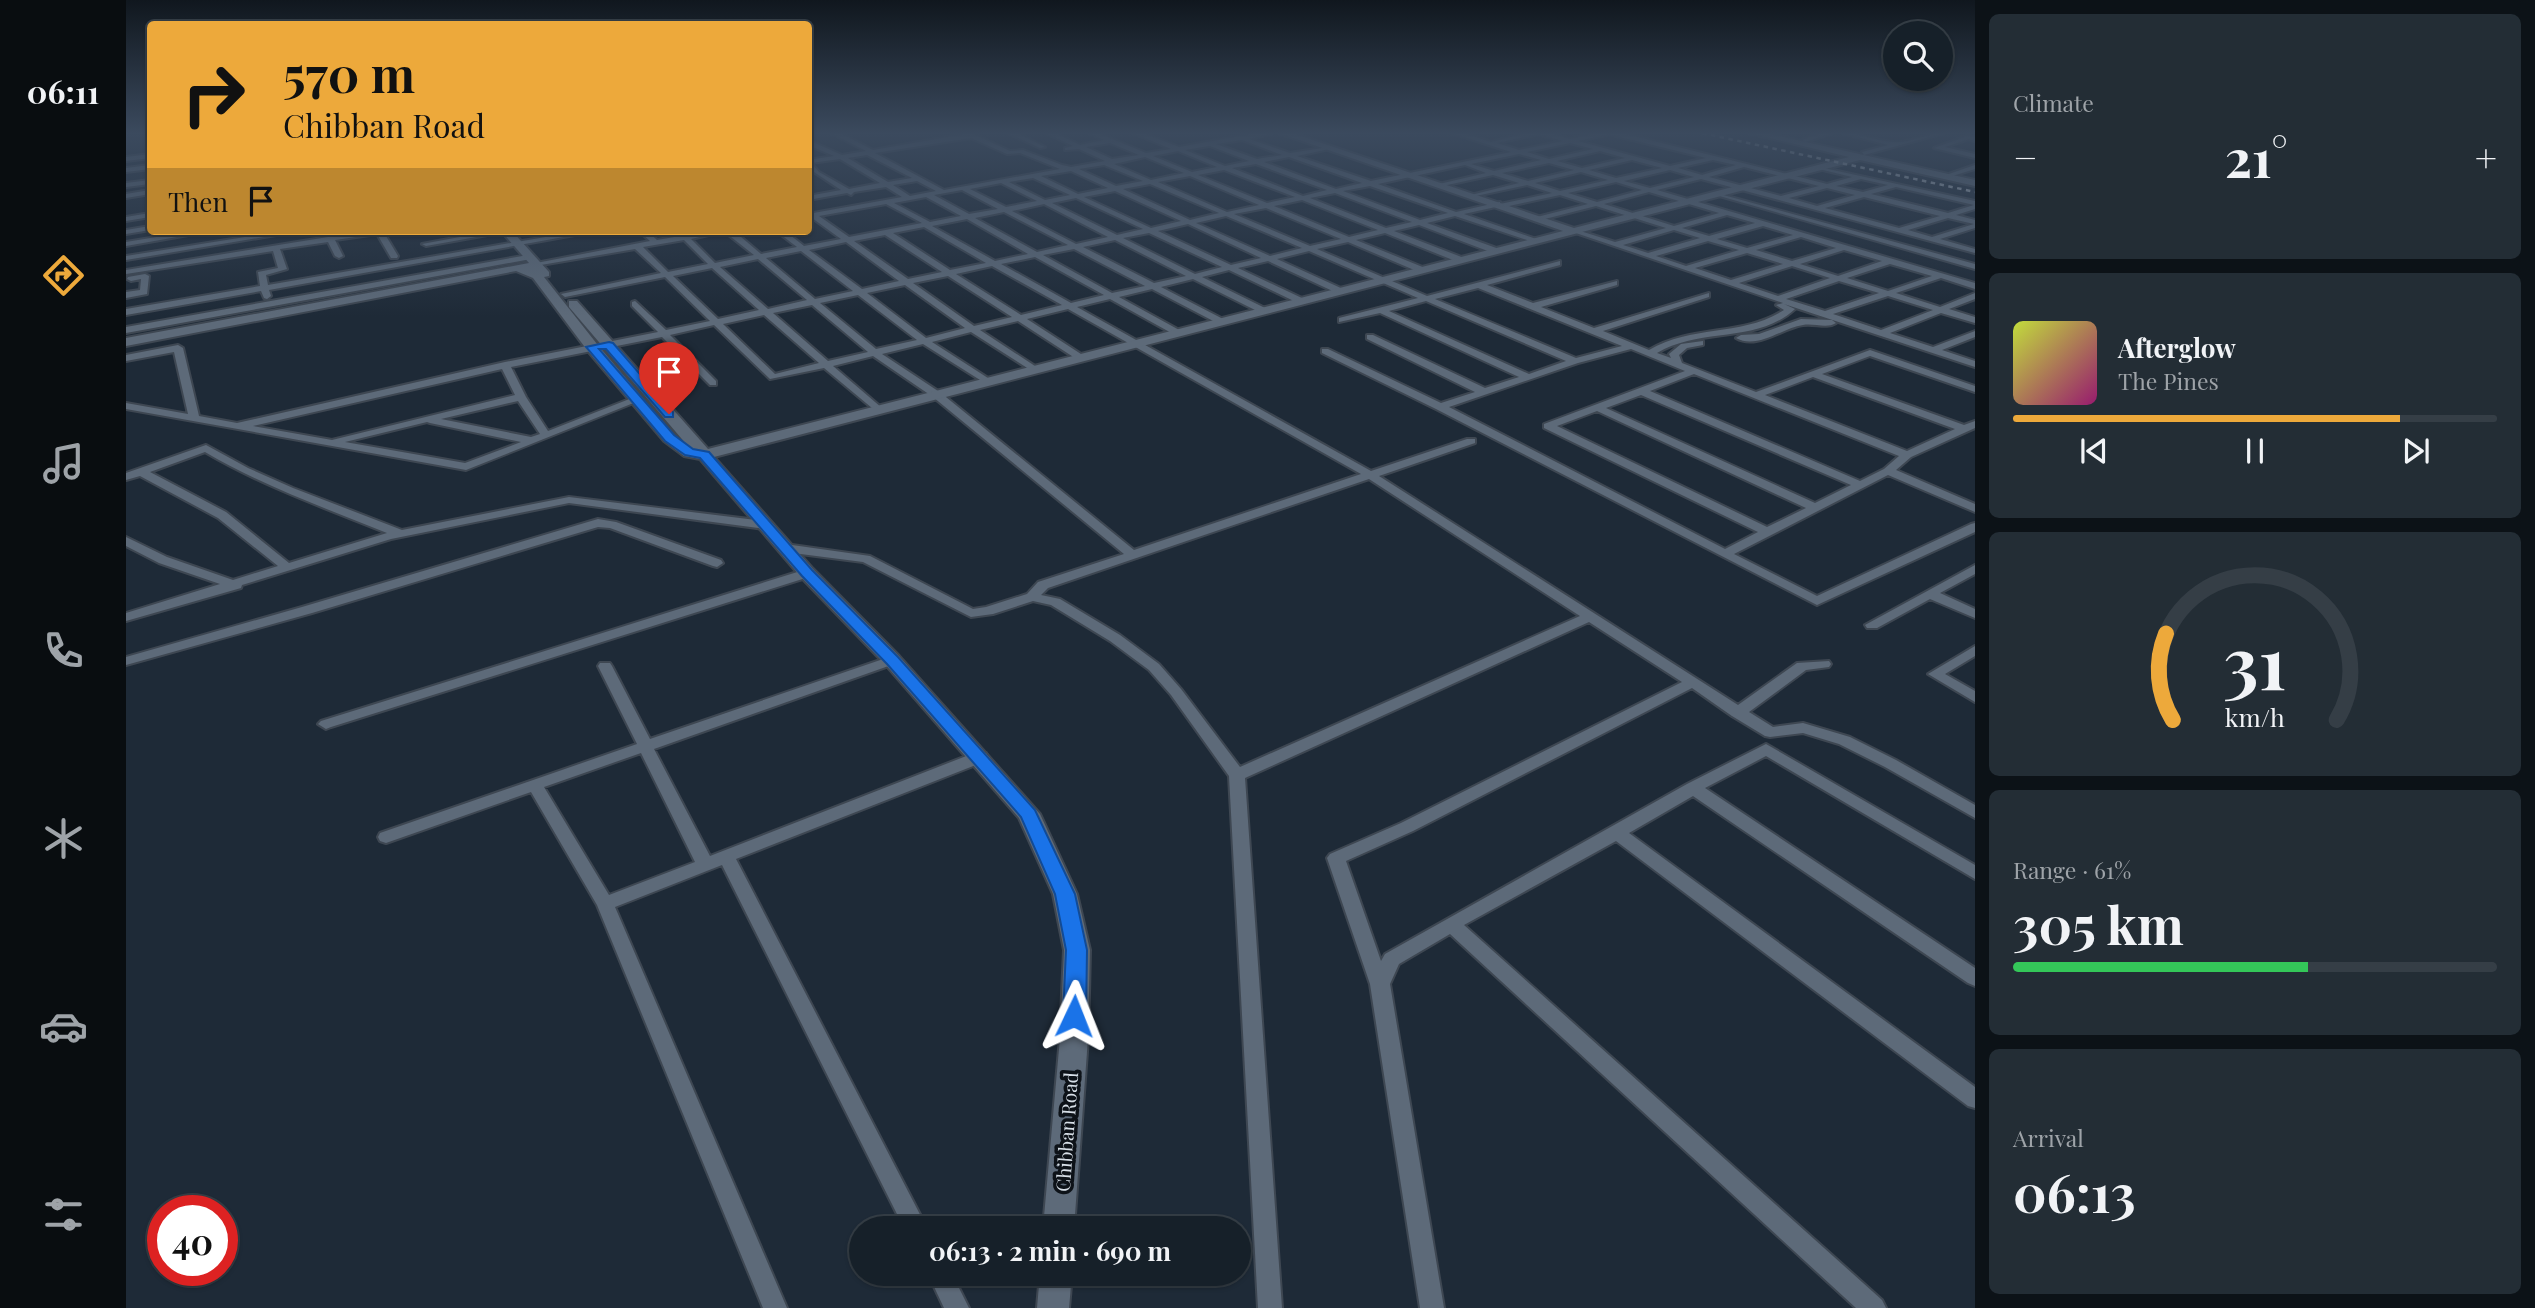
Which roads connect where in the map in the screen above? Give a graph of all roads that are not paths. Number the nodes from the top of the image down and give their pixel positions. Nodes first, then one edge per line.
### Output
1 (831, 194) edge
2 (853, 194) edge
3 (902, 194) edge
4 (933, 194) edge
5 (975, 194) edge
6 (1028, 194) edge
7 (1073, 194) edge
8 (1087, 194) edge
9 (1124, 194) edge
10 (1178, 194) edge
11 (1237, 194) edge
12 (1289, 194) edge
13 (1319, 194) edge
14 (1343, 194) edge
15 (1398, 194) edge
16 (1467, 194) edge
17 (1482, 194) edge
18 (1560, 194) joint
19 (1633, 194) edge
20 (1662, 194) edge
21 (1718, 194) joint
22 (1762, 194) edge
23 (1796, 194) edge
24 (1861, 194) edge
25 (1868, 194) edge
26 (1932, 194) edge
27 (928, 195) junction
28 (1865, 195) junction
29 (1077, 196) junction
30 (1473, 196) junction
31 (812, 197) edge
32 (909, 198) junction
33 (1299, 198) junction
34 (1779, 199) junction
35 (888, 202) junction
36 (1044, 202) junction
37 (1688, 202) junction
38 (1595, 204) junction
39 (871, 205) junction
40 (1263, 205) junction
41 (1500, 205) junction
42 (1756, 205) junction
43 (1975, 205) edge
44 (1004, 209) junction
45 (1815, 209) junction
46 (1727, 213) junction
47 (1225, 214) junction
48 (1454, 214) junction
49 (812, 215) edge
50 (1792, 215) junction
51 (1948, 215) junction
52 (147, 216) edge
53 (812, 216) edge
54 (1633, 216) junction
55 (968, 217) junction
56 (126, 219) edge
57 (1540, 219) junction
58 (1853, 219) junction
59 (1187, 222) junction
60 (1416, 223) junction
61 (1762, 223) junction
62 (927, 224) junction
63 (1975, 224) edge
64 (1830, 226) junction
65 (147, 228) edge
66 (1673, 228) junction
67 (1150, 230) junction
68 (1383, 231) junction
69 (1898, 231) junction
70 (126, 232) edge
71 (886, 232) junction
72 (1568, 233) junction
73 (175, 235) edge
74 (192, 235) edge
75 (273, 235) edge
76 (299, 235) edge
77 (355, 235) edge
78 (381, 235) edge
79 (481, 235) edge
80 (509, 235) edge
81 (569, 235) edge
82 (647, 235) edge
83 (701, 235) edge
84 (734, 235) edge
85 (785, 235) edge
86 (1801, 235) junction
87 (1115, 237) junction
88 (686, 238) junction
89 (1873, 238) junction
90 (331, 239) junction
91 (1707, 239) junction
92 (1932, 239) junction
93 (847, 240) junction
94 (1346, 240) junction
95 (1533, 241) junction
96 (656, 243) junction
97 (126, 244) edge
98 (302, 244) junction
99 (426, 244) dead end
100 (516, 244) junction
101 (1948, 244) junction
102 (1615, 245) junction
103 (637, 246) junction
104 (1075, 246) junction
105 (198, 247) junction
106 (1844, 247) junction
107 (276, 248) junction
108 (802, 248) junction
109 (1307, 249) junction
110 (1496, 251) junction
111 (1746, 251) junction
112 (1975, 251) edge
113 (1921, 252) junction
114 (1036, 254) junction
115 (394, 256) dead end
116 (758, 256) junction
117 (1648, 256) junction
118 (339, 257) dead end
119 (126, 258) edge
120 (1267, 259) junction
121 (1461, 260) junction
122 (531, 261) junction
123 (1890, 261) junction
124 (994, 263) junction
125 (1557, 263) dead end
126 (1790, 264) junction
127 (713, 265) junction
128 (1974, 267) edge
129 (517, 268) junction
130 (1229, 268) junction
131 (1687, 268) junction
132 (1423, 270) junction
133 (126, 272) edge
134 (949, 273) junction
135 (667, 274) junction
136 (1194, 276) junction
137 (1941, 276) junction
138 (1837, 278) junction
139 (126, 280) edge
140 (1381, 281) junction
141 (906, 282) junction
142 (1614, 283) dead end
143 (1730, 283) junction
144 (1479, 285) junction
145 (1153, 286) junction
146 (1975, 286) edge
147 (266, 287) junction
148 (1340, 291) junction
149 (145, 292) junction
150 (860, 292) junction
151 (565, 294) junction
152 (1887, 294) junction
153 (126, 295) edge
154 (1706, 295) dead end
155 (1111, 296) junction
156 (1975, 296) edge
157 (1425, 299) junction
158 (1777, 299) junction
159 (1301, 301) junction
160 (814, 302) junction
161 (268, 304) junction
162 (635, 304) dead end
163 (1533, 306) junction
164 (1069, 307) junction
165 (142, 309) junction
166 (1791, 309) junction
167 (1381, 310) junction
168 (1940, 310) junction
169 (1264, 311) junction
170 (126, 312) edge
171 (768, 312) junction
172 (1019, 318) junction
173 (1828, 319) junction
174 (1342, 320) dead end
175 (1975, 320) edge
176 (717, 322) junction
177 (1222, 322) junction
178 (126, 330) edge
179 (972, 330) junction
180 (1594, 331) junction
181 (143, 333) junction
182 (1178, 333) junction
183 (1882, 333) junction
184 (664, 334) junction
185 (1975, 334) edge
186 (1370, 337) dead end
187 (925, 341) junction
188 (126, 342) edge
189 (1136, 344) junction
190 (609, 345) junction
191 (1631, 345) junction
192 (592, 347) junction
193 (1933, 350) junction
194 (1325, 351) dead end
195 (875, 353) junction
196 (1650, 353) junction
197 (126, 358) edge
198 (1081, 358) junction
199 (1575, 361) junction
200 (1678, 364) junction
201 (1975, 364) edge
202 (505, 365) junction
203 (828, 365) junction
204 (1035, 370) junction
205 (1975, 370) edge
206 (1694, 371) junction
207 (1813, 374) junction
208 (1528, 377) junction
209 (988, 382) junction
210 (713, 383) dead end
211 (1975, 389) edge
212 (1641, 391) junction
213 (1484, 393) junction
214 (937, 395) junction
215 (1756, 395) junction
216 (521, 397) junction
217 (636, 400) junction
218 (126, 405) edge
219 (1440, 407) junction
220 (1597, 407) junction
221 (878, 410) junction
222 (194, 418) junction
223 (425, 419) junction
224 (237, 425) junction
225 (1970, 426) edge
226 (546, 436) junction
227 (533, 441) junction
228 (1471, 441) dead end
229 (332, 442) junction
230 (704, 455) junction
231 (1907, 455) junction
232 (1888, 471) junction
233 (133, 472) edge
234 (1370, 475) junction
235 (1860, 485) junction
236 (1815, 508) junction
237 (1975, 509) edge
238 (765, 525) junction
239 (1975, 527) edge
240 (1767, 532) junction
241 (402, 533) junction
242 (126, 541) edge
243 (785, 548) junction
244 (1724, 554) junction
245 (1134, 556) junction
246 (717, 563) dead end
247 (288, 568) junction
248 (1975, 569) edge
249 (807, 573) junction
250 (236, 585) junction
251 (1931, 594) junction
252 (1032, 597) junction
253 (1975, 614) edge
254 (127, 615) edge
255 (1588, 617) junction
256 (1872, 625) dead end
257 (1975, 650) edge
258 (126, 660) edge
259 (892, 660) junction
260 (1824, 664) dead end
261 (605, 666) dead end
262 (1691, 683) junction
263 (1975, 697) edge
264 (1737, 713) junction
265 (326, 724) dead end
266 (1768, 740) junction
267 (647, 748) junction
268 (980, 757) junction
269 (1237, 775) junction
270 (535, 785) junction
271 (1693, 788) junction
272 (1975, 812) edge
273 (1617, 833) junction
274 (386, 836) dead end
275 (727, 858) junction
276 (706, 866) junction
277 (1975, 873) edge
278 (605, 904) junction
279 (1451, 924) junction
280 (1975, 978) edge
281 (1380, 984) junction
282 (1975, 1099) edge
283 (910, 1216) edge
284 (1060, 1216) edge
285 (946, 1286) edge
286 (1055, 1286) edge
287 (775, 1308) edge
288 (957, 1308) edge
289 (1053, 1308) edge
290 (1270, 1308) edge
291 (1432, 1308) edge
292 (1874, 1308) edge

1 - 31 street
2 - 39 street
3 - 32 street
4 - 27 street
5 - 44 street
6 - 36 street
7 - 29 street
8 - 29 street
9 - 59 street
10 - 47 street
11 - 40 street
12 - 33 street
13 - 33 street
14 - 60 street
15 - 48 street
16 - 30 street
17 - 30 street
18 - 38 street
18 - 41 street
19 - 38 street
20 - 37 street
21 - 37 street
21 - 42 street
22 - 34 street
23 - 34 street
24 - 28 street
25 - 28 street
26 - 43 street
27 - 32 street
27 - 55 street
28 - 45 street
28 - 51 street
29 - 36 street
29 - 67 street
30 - 41 street
32 - 35 street
33 - 40 street
33 - 68 street
34 - 42 street
34 - 45 street
35 - 39 street
35 - 62 street
36 - 44 street
36 - 87 street
37 - 46 street
37 - 54 street
38 - 54 street
38 - 57 street
39 - 49 street
40 - 47 street
40 - 94 street
41 - 48 street
41 - 57 street
42 - 46 street
42 - 50 street
43 - 51 street
44 - 55 street
44 - 104 street
45 - 50 street
45 - 58 street
46 - 61 street
46 - 66 street
47 - 59 street
47 - 109 street
48 - 60 street
48 - 95 street
50 - 61 street
50 - 64 street
51 - 63 street
51 - 69 street
52 - 56 street
53 - 93 street
54 - 66 street
54 - 72 street
55 - 62 street
55 - 114 street
57 - 72 street
58 - 64 street
58 - 69 street
59 - 67 street
59 - 120 street
60 - 68 street
60 - 110 street
61 - 86 street
61 - 91 street
62 - 71 street
62 - 124 street
63 - 92 street
64 - 86 street
64 - 89 street
65 - 70 street
66 - 91 street
66 - 102 street
67 - 87 street
67 - 130 street
68 - 94 street
68 - 121 street
69 - 89 street
69 - 92 street
71 - 93 street
71 - 134 street
72 - 95 street
72 - 102 street
72 - 166 street
73 - 97 street
74 - 105 street
75 - 105 street
76 - 98 street
77 - 90 street
78 - 115 street
79 - 99 street
80 - 100 street, Chibban Road
81 - 100 street
82 - 96 street
83 - 88 street
84 - 116 street
85 - 108 street
86 - 106 street
86 - 111 street
87 - 104 street
87 - 136 street
88 - 96 street
88 - 127 street
89 - 106 street
89 - 113 street
90 - 98 street
90 - 118 street
91 - 111 street
91 - 117 street
92 - 101 street
93 - 108 street
93 - 141 street
94 - 109 street
94 - 132 street
95 - 110 street
96 - 103 street
98 - 107 street
100 - 122 street, Chibban Road
100 - 147 street
101 - 112 street
101 - 113 street
102 - 117 street
103 - 122 street
103 - 135 street
104 - 114 street
104 - 145 street
105 - 119 street
106 - 123 street
106 - 126 street
107 - 133 street
107 - 147 street
108 - 116 street
108 - 150 street
109 - 120 street
109 - 140 street
110 - 121 street
111 - 126 street
111 - 131 street
113 - 123 street
113 - 128 street
114 - 124 street
114 - 155 street
116 - 127 street
116 - 160 street
117 - 131 street
120 - 130 street
120 - 148 street
121 - 132 street
122 - 129 street
122 - 151 street, Chibban Road
122 - 161 street
123 - 137 street
123 - 138 street
124 - 134 street
124 - 164 street
125 - 144 street
126 - 138 street
126 - 143 street
127 - 135 street
127 - 171 street
128 - 137 street
129 - 181 street
129 - 192 street, Chibban Road
130 - 136 street
130 - 159 street
131 - 143 street
132 - 140 street
134 - 141 street
134 - 172 street
135 - 151 street
135 - 176 street
136 - 145 street
136 - 169 street
137 - 146 street
137 - 152 street
138 - 152 street
138 - 158 street
139 - 149 street
140 - 148 street
140 - 157 street
141 - 150 street
141 - 179 street
142 - 163 street
143 - 158 street
144 - 157 street
144 - 163 street
145 - 155 street
145 - 177 street
147 - 161 street
147 - 165 street
148 - 159 street
149 - 153 street
149 - 165 street
150 - 160 street
150 - 187 street
151 - 190 street, Chibban Road
152 - 168 street
152 - 173 street
154 - 180 street
155 - 164 street
155 - 182 street
156 - 168 street
157 - 167 street
157 - 199 street
158 - 173 street
159 - 169 street
160 - 171 street
160 - 195 street
161 - 181 street
162 - 184 street
163 - 180 street
164 - 172 street
164 - 189 street
165 - 170 street
165 - 181 street
166 - 173 street
166 - 196 street
167 - 174 street
167 - 208 street
168 - 175 street
168 - 183 street
169 - 177 street
171 - 176 street
171 - 203 street
172 - 179 street
172 - 198 street
173 - 183 street
173 - 200 street
173 - 205 street
176 - 184 street
176 - 203 street
177 - 182 street
178 - 181 street
179 - 187 street
179 - 204 street
180 - 191 street
181 - 188 street
182 - 189 street
183 - 193 street
184 - 190 street
184 - 210 street
185 - 193 street
186 - 213 street
187 - 195 street
187 - 209 street
189 - 198 street
189 - 234 street
190 - 192 street
190 - 230 street, Chibban Road
191 - 196 street
191 - 199 street
192 - 202 street
192 - 217 street, Chibban Road
193 - 201 street
194 - 219 street
195 - 203 street
195 - 214 street
196 - 200 street
197 - 222 street
198 - 204 street
199 - 208 street
200 - 206 street
202 - 216 street
202 - 224 street
203 - 221 street
204 - 209 street
206 - 212 street
206 - 215 street
207 - 211 street
207 - 215 street
207 - 225 street
208 - 213 street
209 - 214 street
212 - 220 street
212 - 235 street
213 - 219 street
214 - 221 street
214 - 245 street
215 - 231 street
216 - 223 street
216 - 226 street
217 - 226 street
217 - 230 street, Chibban Road
218 - 222 street
219 - 244 street
220 - 236 street
220 - 240 street
221 - 230 street
222 - 224 street
223 - 227 street
223 - 229 street
224 - 229 street
225 - 231 street
226 - 227 street
227 - 229 street
228 - 234 street
230 - 238 street, Chibban Road
231 - 232 street
232 - 235 street
232 - 237 street
233 - 241 street
233 - 247 street
234 - 245 street
234 - 255 street
235 - 236 street
236 - 240 street
238 - 241 street
238 - 243 street, Chibban Road
239 - 244 street
240 - 244 street
241 - 247 street
242 - 250 street
243 - 249 street, Chibban Road
243 - 252 street
245 - 252 street
246 - 258 street
247 - 250 street
248 - 251 street
249 - 259 street, Chibban Road
249 - 265 street
250 - 254 street
251 - 253 street
251 - 256 street
252 - 269 street
255 - 262 street
255 - 269 street
257 - 263 street
259 - 267 street
259 - 268 street, Chibban Road
260 - 264 street
261 - 267 street
262 - 264 street
262 - 281 street
264 - 266 street
266 - 271 street
266 - 272 street
266 - 277 street
267 - 270 street
267 - 276 street
268 - 275 street
268 - 284 street, Chibban Road
269 - 290 street
270 - 274 street
270 - 278 street
271 - 273 street
271 - 280 street
273 - 279 street
273 - 282 street
275 - 276 street
275 - 283 street
276 - 278 street
278 - 287 street
279 - 281 street
279 - 292 street
281 - 291 street
285 - 288 street
286 - 289 street

